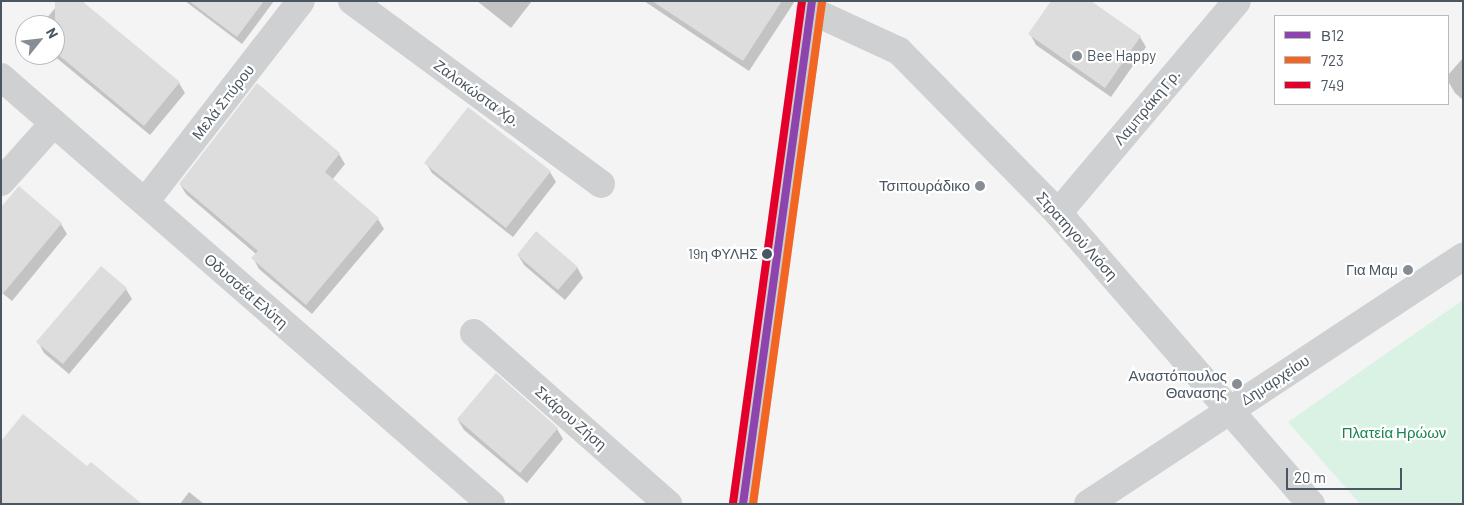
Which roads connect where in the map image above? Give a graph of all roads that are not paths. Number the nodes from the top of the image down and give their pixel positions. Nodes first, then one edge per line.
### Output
1 (301, 1) edge
2 (352, 1) edge
3 (1237, 1) edge
4 (811, 6) edge
5 (1, 77) edge
6 (54, 123) junction
7 (1, 182) edge
8 (601, 184) dead end
9 (145, 202) junction
10 (1058, 213) junction
11 (1463, 257) edge
12 (474, 333) dead end
13 (1230, 410) junction
14 (491, 504) edge
15 (668, 504) edge
16 (743, 504) edge
17 (1088, 504) edge
18 (1311, 504) edge

1 - 9 street, Μελά Σπύρου
2 - 8 street, Ζαλοκώστα Χρ.
3 - 10 street, Λαμπράκη Γρ.
4 - 10 street, Στρατηγού Λιόση
4 - 16 main road
5 - 6 street, Οδυσσέα Ελύτη
6 - 7 street
6 - 9 street, Οδυσσέα Ελύτη
9 - 14 street, Οδυσσέα Ελύτη
10 - 13 street, Στρατηγού Λιόση
11 - 13 street, Δημαρχείου
12 - 15 street, Σκάρου Ζήση
13 - 17 street, Δημαρχείου
13 - 18 street, Στρατηγού Λιόση

